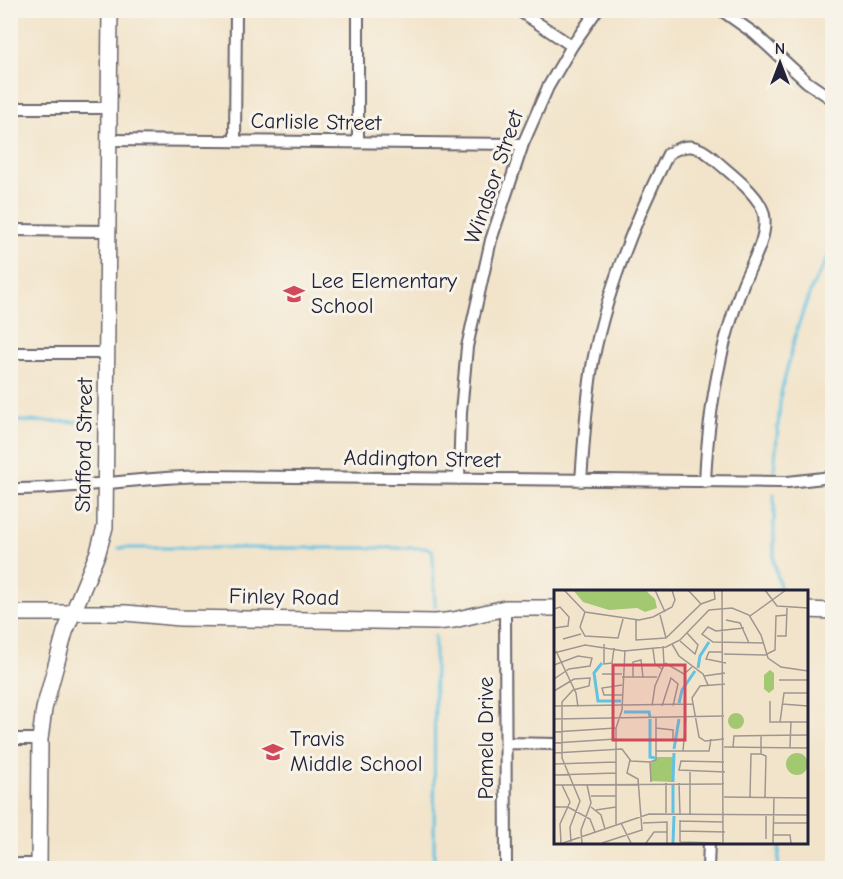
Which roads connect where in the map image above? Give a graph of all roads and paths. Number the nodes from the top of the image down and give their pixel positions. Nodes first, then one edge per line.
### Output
1 (110, 10) edge
2 (236, 10) edge
3 (358, 10) edge
4 (518, 10) edge
5 (597, 10) edge
6 (722, 10) edge
7 (572, 46) junction
8 (832, 99) edge
9 (10, 108) edge
10 (109, 108) junction
11 (108, 140) junction
12 (236, 141) junction
13 (358, 142) junction
14 (523, 144) junction
15 (10, 230) edge
16 (108, 231) junction
17 (10, 353) edge
18 (108, 353) junction
19 (832, 477) edge
20 (459, 479) junction
21 (581, 480) junction
22 (705, 482) junction
23 (104, 483) junction
24 (10, 489) edge
25 (505, 608) junction
26 (554, 608) edge
27 (807, 610) edge
28 (832, 611) edge
29 (72, 612) junction
30 (10, 613) edge
31 (10, 739) edge
32 (40, 739) junction
33 (506, 743) junction
34 (554, 744) edge
35 (709, 843) edge
36 (10, 864) edge
37 (39, 866) edge
38 (506, 868) edge
39 (708, 868) edge

1 - 10 street, Stafford Street
2 - 12 street
3 - 13 street
4 - 7 street
5 - 7 street, Windsor Street
6 - 8 street
7 - 14 street, Windsor Street
9 - 10 street
10 - 11 street, Stafford Street
11 - 12 street, Carlisle Street
11 - 16 street, Stafford Street
12 - 13 street, Carlisle Street
13 - 14 street, Carlisle Street
14 - 20 street, Windsor Street
15 - 16 street
16 - 18 street, Stafford Street
17 - 18 street
18 - 23 street, Stafford Street
19 - 22 street, Addington Street
20 - 21 street, Addington Street
20 - 23 street, Addington Street
21 - 22 street, Addington Street
21 - 22 street
23 - 24 street, Addington Street
23 - 29 street, Stafford Street
25 - 26 street, Finley Road
25 - 29 street, Finley Road
25 - 33 street, Pamela Drive
27 - 28 street
29 - 30 street, Finley Road
29 - 32 street, Stafford Street
31 - 32 street
32 - 37 street, Stafford Street
33 - 34 street
33 - 38 street, Pamela Drive
35 - 39 street
36 - 37 street

